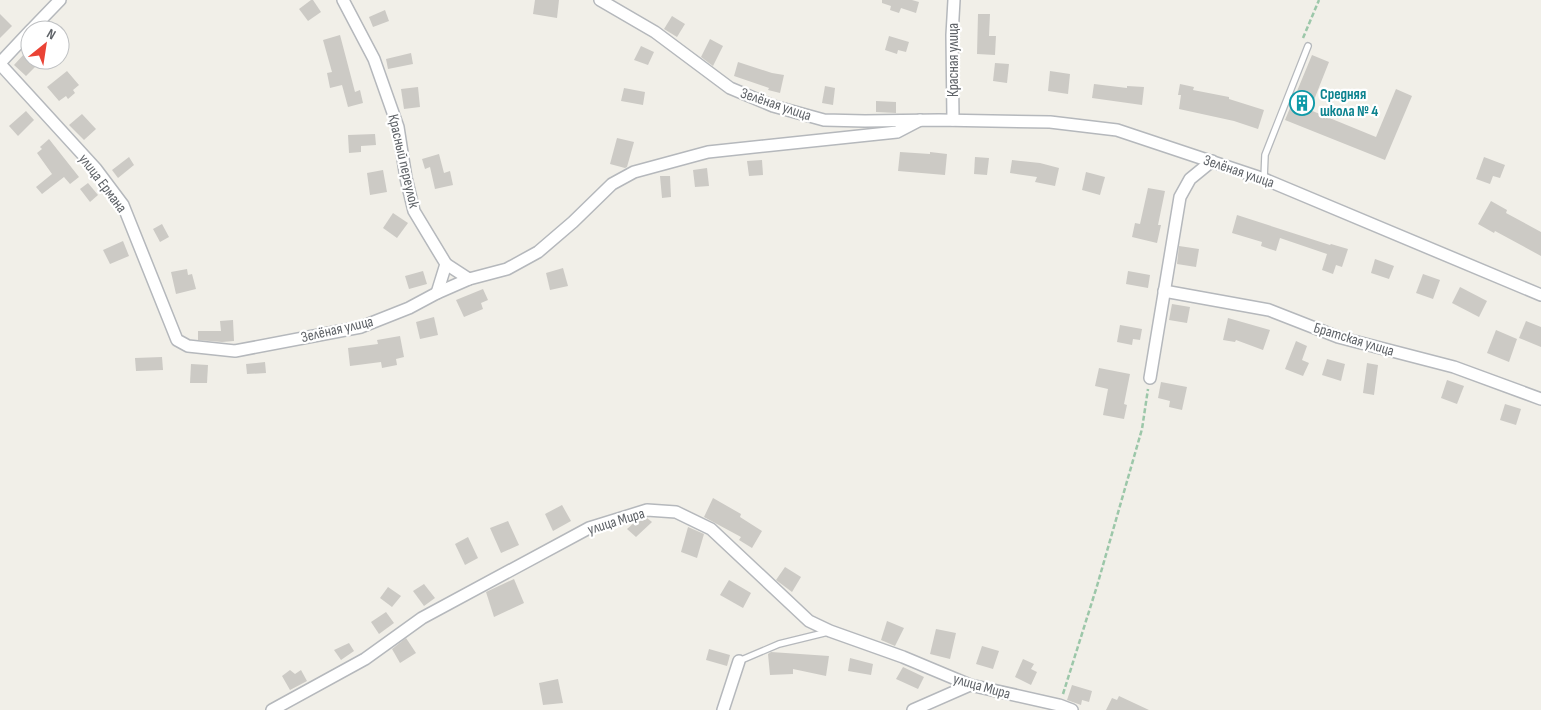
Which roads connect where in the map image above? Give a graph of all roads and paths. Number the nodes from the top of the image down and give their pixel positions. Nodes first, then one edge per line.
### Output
1 (60, 0) edge
2 (343, 0) edge
3 (600, 0) edge
4 (954, 0) edge
5 (1319, 0) edge
6 (41, 20) edge
7 (20, 43) edge
8 (1308, 46) joint
9 (0, 64) edge
10 (920, 120) junction
11 (953, 120) junction
12 (1212, 161) junction
13 (1264, 179) junction
14 (446, 264) junction
15 (469, 279) junction
16 (1164, 290) junction
17 (437, 293) junction
18 (1541, 295) edge
19 (188, 346) joint
20 (1150, 378) joint
21 (1541, 399) edge
22 (830, 631) junction
23 (739, 661) joint
24 (970, 685) junction
25 (1059, 705) junction
26 (272, 710) edge
27 (723, 710) edge
28 (913, 710) edge
29 (1072, 710) edge

1 - 6 street
2 - 14 street, Красный переулок
3 - 10 street, Зелёная улица
4 - 11 street, Красная улица
5 - 8 path
7 - 9 street
8 - 13 lane
9 - 19 street, улица Ермана
10 - 11 street, Зелёная улица
10 - 15 street, Зелёная улица
11 - 12 street, Зелёная улица
12 - 13 street, Зелёная улица
12 - 16 street
13 - 18 street, Зелёная улица
14 - 15 street
14 - 17 street
15 - 17 street, Зелёная улица
16 - 20 street
16 - 21 street, Братская улица
17 - 19 street, Зелёная улица
20 - 25 path
22 - 23 lane
22 - 24 street, улица Мира
22 - 26 street, улица Мира
23 - 27 street
24 - 25 street, улица Мира
24 - 28 street
25 - 29 street, улица Мира

